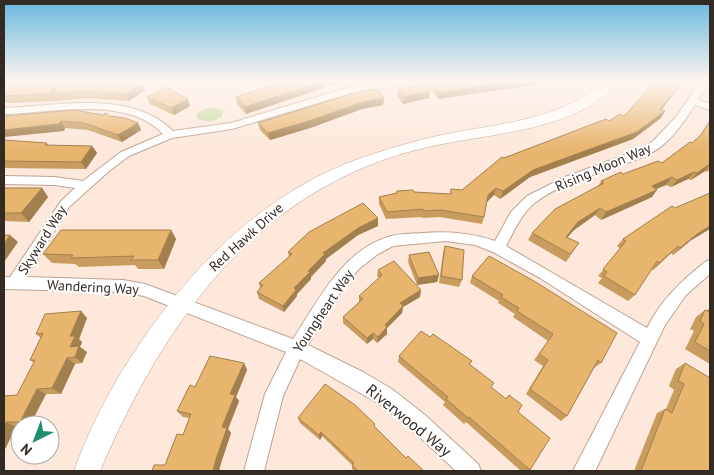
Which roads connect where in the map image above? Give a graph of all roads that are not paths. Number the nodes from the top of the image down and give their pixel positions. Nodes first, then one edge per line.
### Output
1 (304, 104) edge
2 (579, 104) edge
3 (690, 104) edge
4 (4, 111) edge
5 (170, 135) junction
6 (4, 180) edge
7 (84, 185) junction
8 (498, 248) junction
9 (710, 266) edge
10 (9, 283) edge
11 (180, 302) junction
12 (650, 339) junction
13 (297, 347) junction
14 (87, 471) edge
15 (254, 471) edge
16 (471, 471) edge
17 (583, 471) edge

1 - 5 street, Skyward Way
2 - 11 street, Red Hawk Drive
3 - 8 street, Rising Moon Way
4 - 5 street
5 - 7 street, Skyward Way
6 - 7 street
7 - 10 street, Skyward Way
8 - 12 street, Youngheart Way
8 - 13 street, Youngheart Way
9 - 12 street
10 - 11 street, Wandering Way
11 - 13 street, Riverwood Way
11 - 14 street, Red Hawk Drive
12 - 17 street
13 - 15 street, Youngheart Way
13 - 16 street, Riverwood Way

